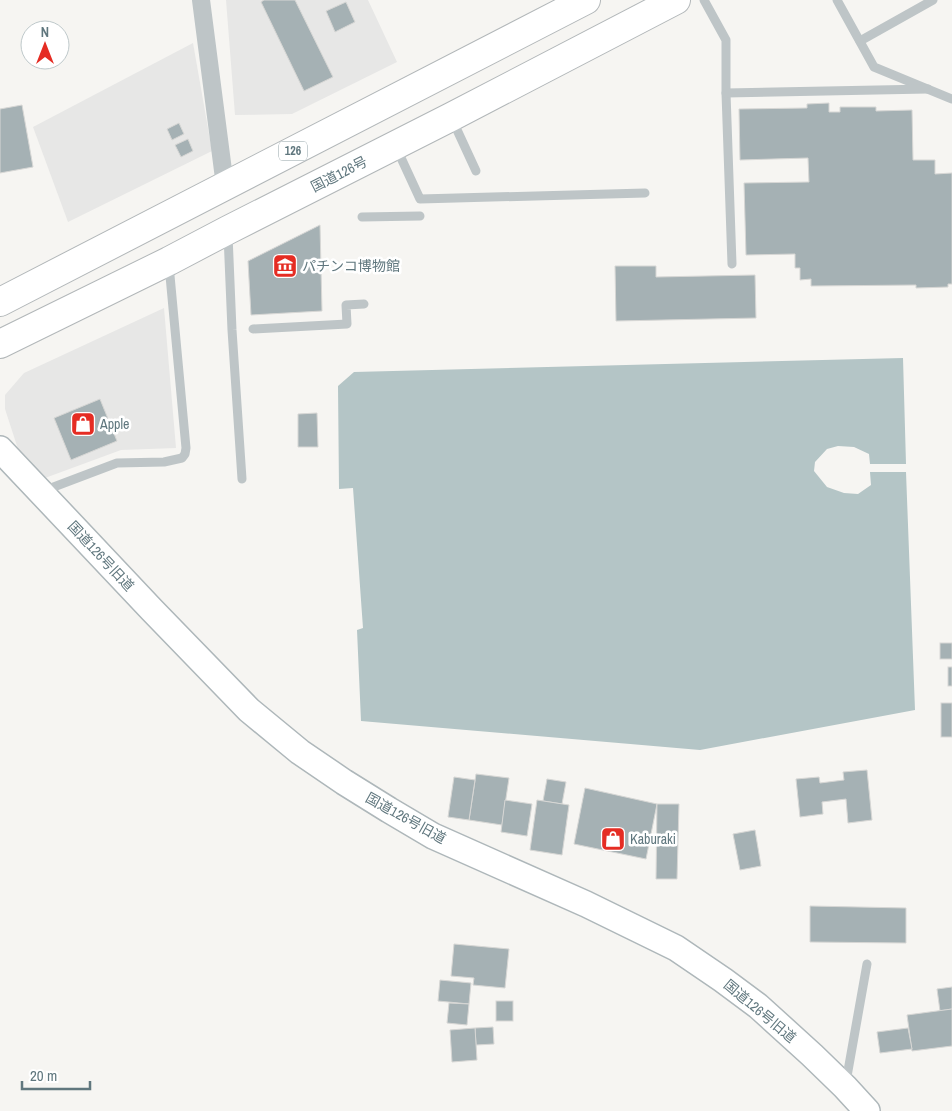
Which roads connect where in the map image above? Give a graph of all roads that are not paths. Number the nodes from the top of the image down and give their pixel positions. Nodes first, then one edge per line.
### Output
1 (201, 0) edge
2 (586, 0) edge
3 (676, 0) edge
4 (704, 0) edge
5 (837, 0) edge
6 (933, 0) edge
7 (860, 41) junction
8 (928, 89) junction
9 (726, 93) junction
10 (952, 99) edge
11 (451, 117) junction
12 (395, 146) junction
13 (476, 170) dead end
14 (225, 186) junction
15 (645, 193) dead end
16 (420, 216) dead end
17 (362, 217) dead end
18 (228, 230) junction
19 (169, 261) junction
20 (732, 264) dead end
21 (0, 302) edge
22 (364, 304) dead end
23 (253, 329) dead end
24 (0, 344) edge
25 (0, 449) edge
26 (242, 479) dead end
27 (40, 492) junction
28 (867, 964) dead end
29 (845, 1088) junction
30 (867, 1111) edge

1 - 14 street
2 - 14 highway, 126
3 - 11 highway, 国道126号
4 - 9 lane
5 - 7 lane
6 - 7 lane
7 - 8 lane
8 - 9 lane
8 - 10 lane
9 - 20 lane
11 - 12 highway, 国道126号
11 - 13 lane
12 - 15 lane
12 - 18 highway, 国道126号
14 - 21 highway, 126
16 - 17 lane
18 - 19 highway, 国道126号
18 - 26 lane
19 - 24 highway, 国道126号
19 - 27 lane
22 - 23 lane
25 - 27 street, 国道126号旧道
27 - 29 street, 国道126号旧道
28 - 29 lane
29 - 30 street, 国道126号旧道

